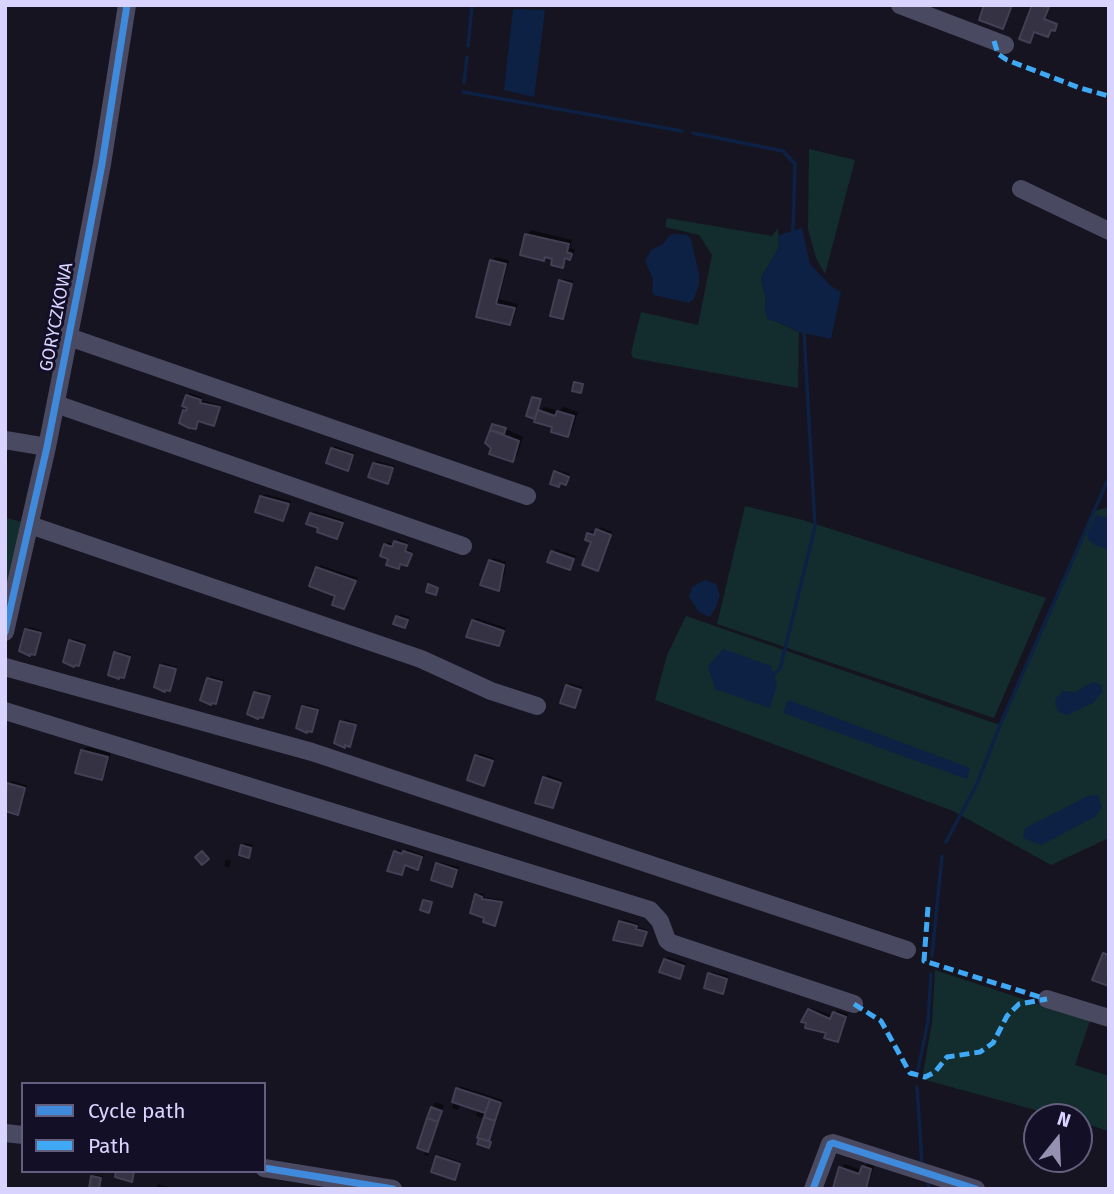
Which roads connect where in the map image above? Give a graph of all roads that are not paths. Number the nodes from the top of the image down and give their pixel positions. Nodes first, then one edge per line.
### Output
1 (127, 5) edge
2 (900, 5) edge
3 (1005, 45) dead end
4 (1021, 189) dead end
5 (1109, 231) edge
6 (69, 337) junction
7 (56, 404) junction
8 (5, 440) edge
9 (47, 447) junction
10 (527, 496) dead end
11 (30, 525) junction
12 (463, 546) dead end
13 (5, 632) edge
14 (5, 667) edge
15 (537, 706) dead end
16 (5, 711) edge
17 (907, 950) dead end
18 (1046, 999) dead end
19 (854, 1004) dead end
20 (1109, 1018) edge
21 (266, 1168) edge
22 (393, 1189) edge
23 (813, 1189) edge
24 (976, 1189) edge

1 - 6 street, GORYCZKOWA
2 - 3 street
4 - 5 street
6 - 7 street, GORYCZKOWA
6 - 10 street
7 - 9 street, GORYCZKOWA
7 - 12 street
8 - 9 street
9 - 11 street, GORYCZKOWA
11 - 13 street, GORYCZKOWA
11 - 15 street
14 - 17 street
16 - 19 street
18 - 20 street
21 - 22 street
23 - 24 street

